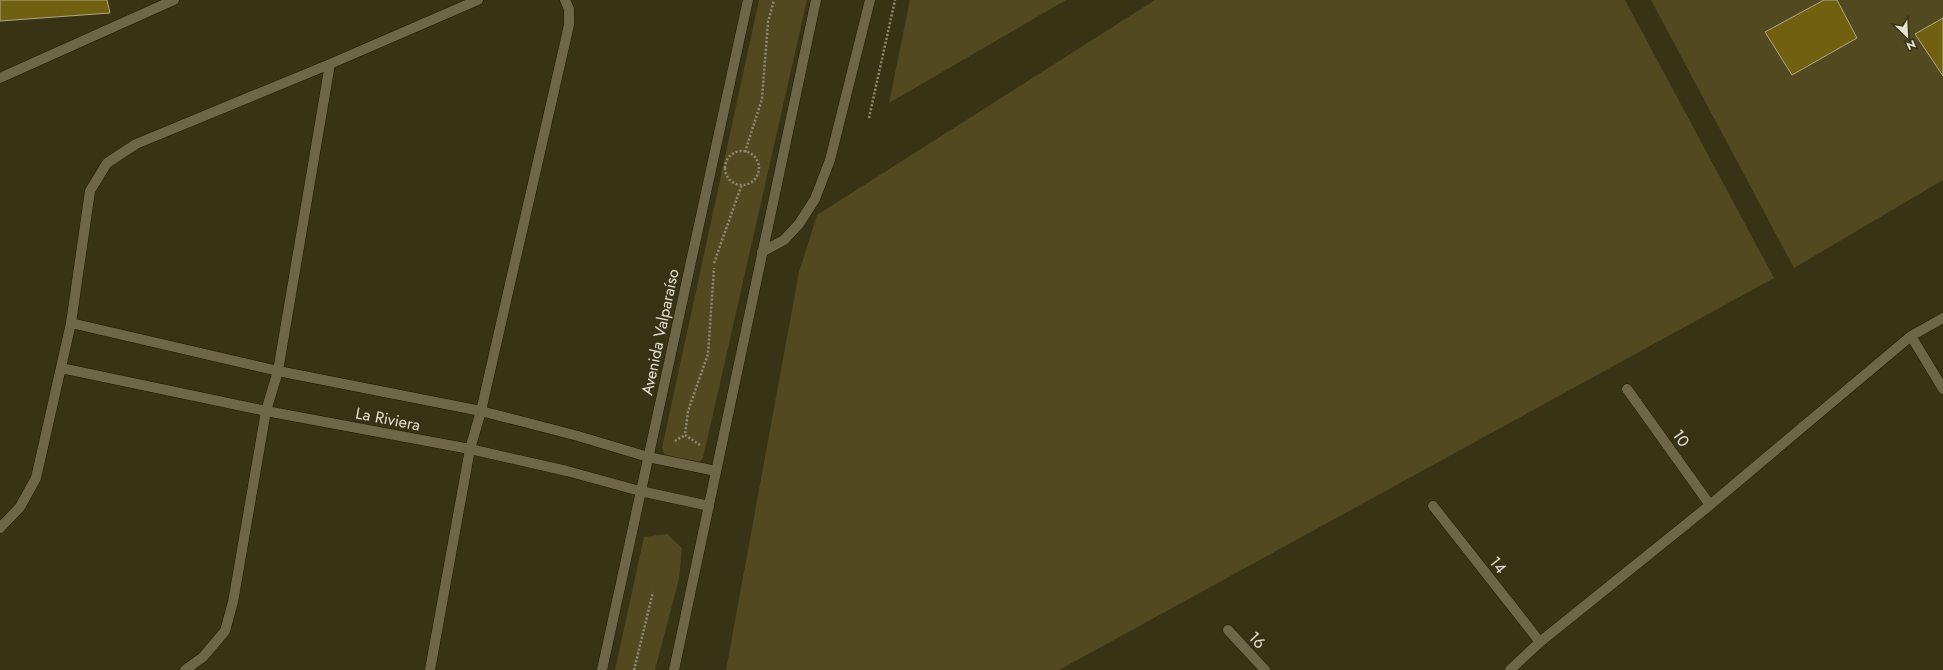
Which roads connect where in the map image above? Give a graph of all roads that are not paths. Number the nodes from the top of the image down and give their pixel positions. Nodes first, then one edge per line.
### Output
1 (174, 0) edge
2 (478, 0) edge
3 (565, 0) edge
4 (748, 0) edge
5 (816, 0) edge
6 (870, 0) edge
7 (330, 64) junction
8 (0, 78) edge
9 (762, 252) junction
10 (1943, 318) edge
11 (71, 323) junction
12 (1911, 336) junction
13 (60, 368) junction
14 (278, 371) junction
15 (1943, 388) edge
16 (1627, 389) dead end
17 (266, 411) junction
18 (481, 411) junction
19 (470, 449) junction
20 (648, 457) junction
21 (716, 471) junction
22 (640, 491) junction
23 (1710, 505) junction
24 (709, 506) junction
25 (1433, 506) dead end
26 (0, 528) edge
27 (1228, 630) dead end
28 (1540, 642) junction
29 (184, 670) edge
30 (430, 670) edge
31 (602, 670) edge
32 (674, 670) edge
33 (1265, 670) edge
34 (1510, 670) edge

1 - 8 street
2 - 7 street
3 - 18 street
4 - 20 street, Avenida Valparaíso
5 - 9 street
6 - 9 street
7 - 11 street
7 - 14 street
9 - 21 street
10 - 12 street
11 - 13 street
11 - 14 street, La Riviera
12 - 15 street
12 - 23 street
13 - 17 street, La Riviera
13 - 26 street
14 - 17 street
14 - 18 street, La Riviera
16 - 23 street, 10
17 - 19 street, La Riviera
17 - 29 street
18 - 19 street
18 - 20 street, La Riviera
19 - 22 street, La Riviera
19 - 30 street
20 - 21 street, La Riviera
20 - 22 street, Avenida Valparaíso
21 - 24 street
22 - 24 street, La Riviera
22 - 31 street, Avenida Valparaíso
23 - 28 street
24 - 32 street
25 - 28 street, 14
27 - 33 street, 16
28 - 34 street

